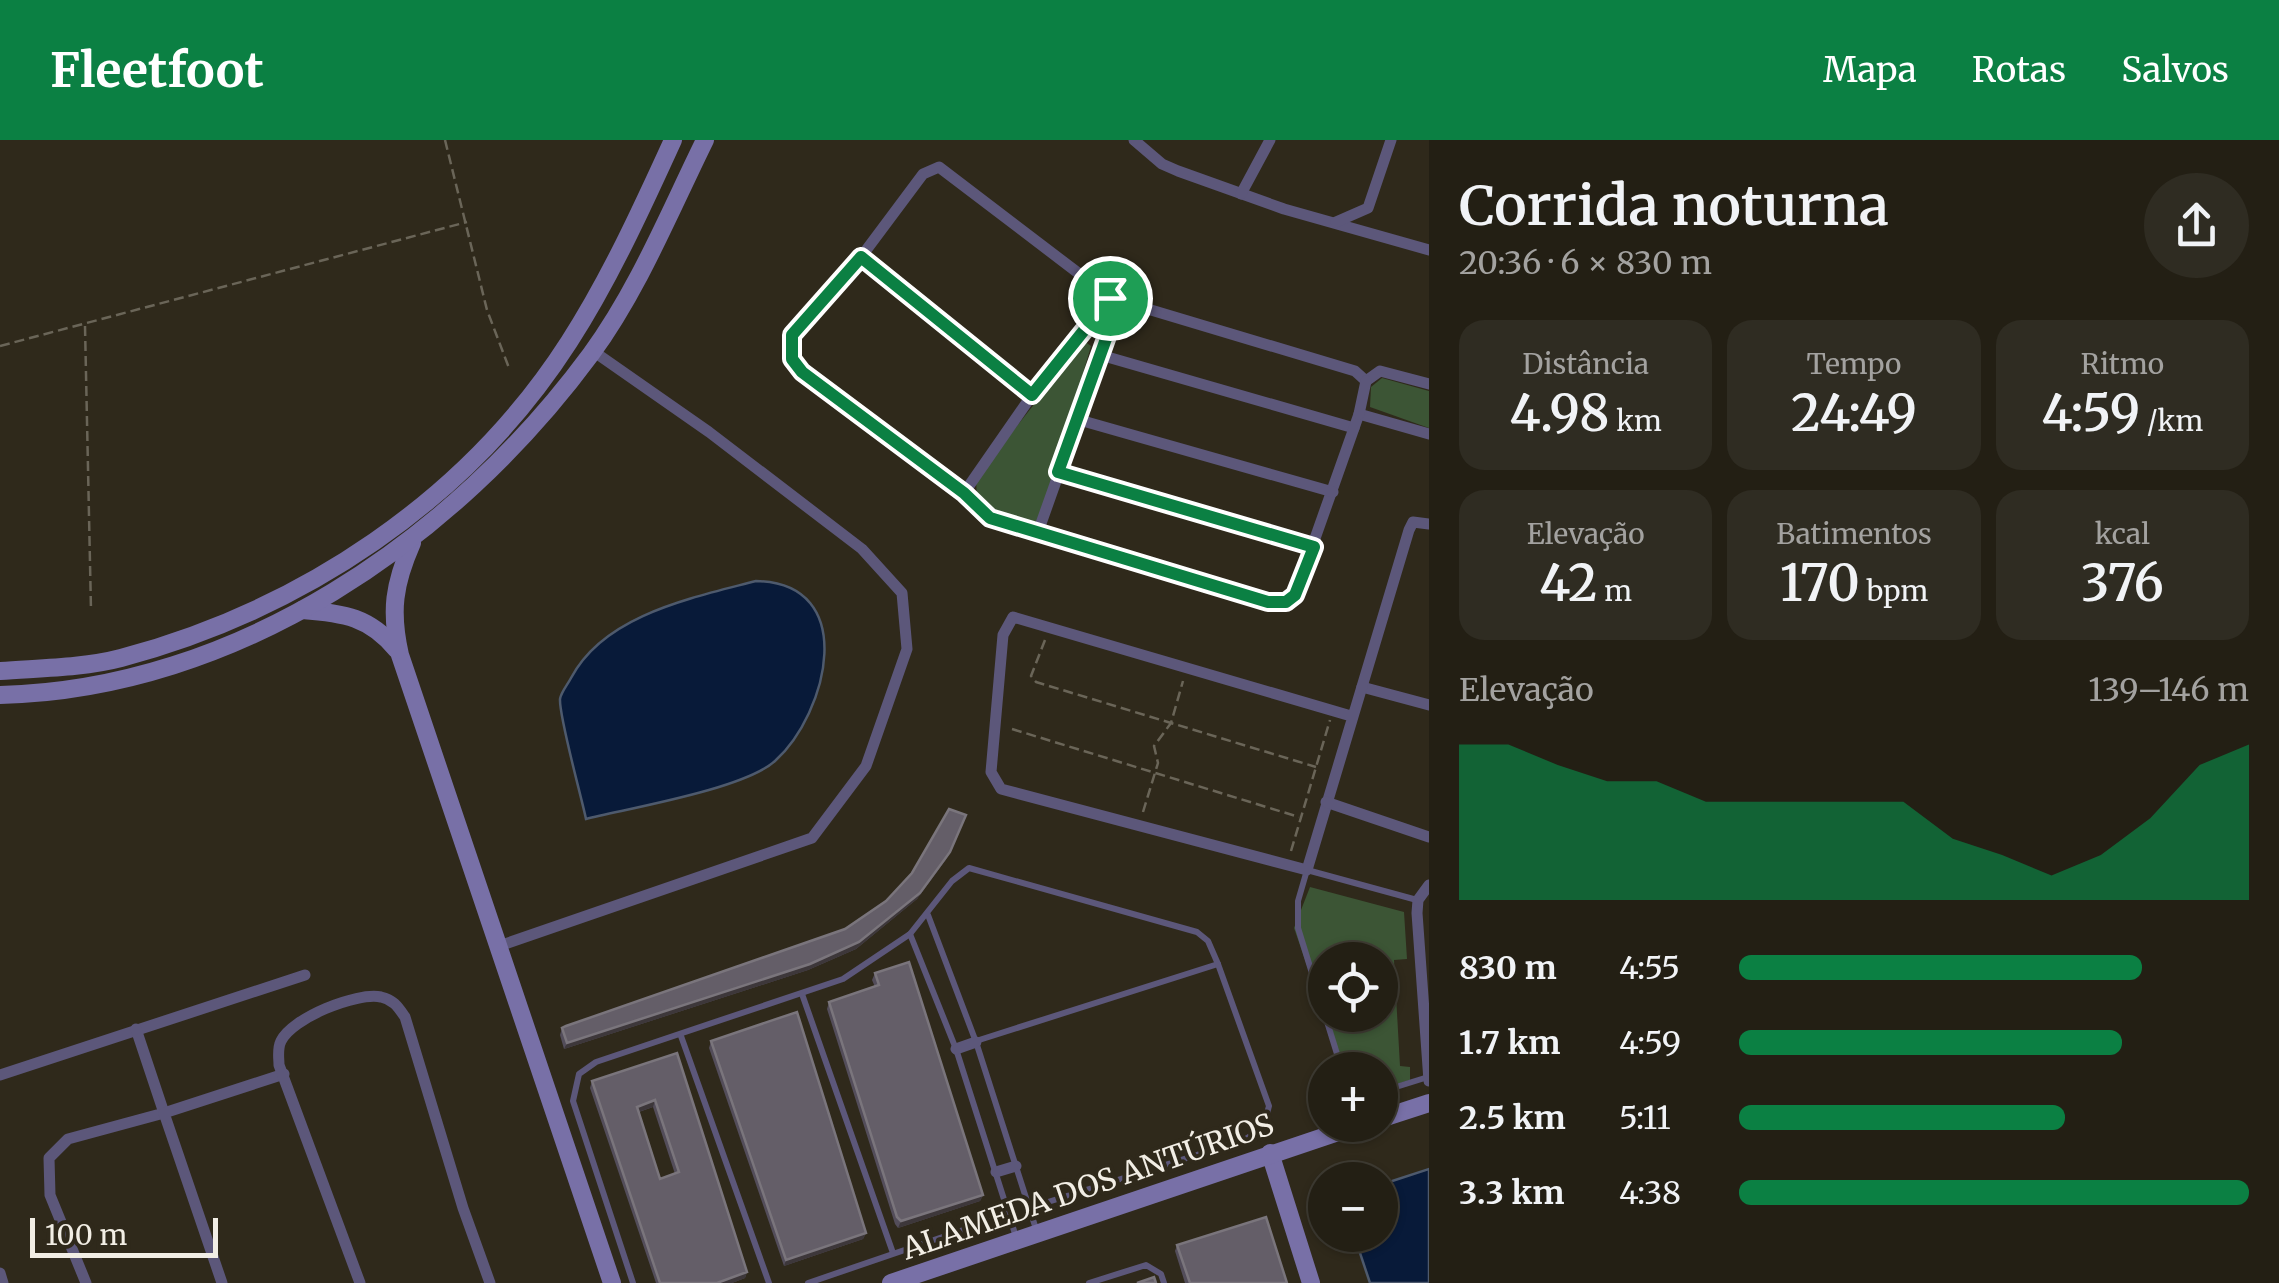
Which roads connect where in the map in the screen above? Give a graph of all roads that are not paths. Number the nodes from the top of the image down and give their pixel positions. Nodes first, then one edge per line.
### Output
1 (673, 140) edge
2 (705, 140) edge
3 (1134, 140) edge
4 (1270, 140) edge
5 (1390, 140) edge
6 (1241, 194) junction
7 (1332, 223) junction
8 (1429, 250) edge
9 (861, 257) junction
10 (1115, 299) junction
11 (594, 352) junction
12 (1097, 354) junction
13 (1366, 381) junction
14 (1429, 384) edge
15 (1032, 395) junction
16 (1360, 414) junction
17 (1076, 419) junction
18 (1354, 428) junction
19 (1429, 434) edge
20 (1058, 472) junction
21 (1333, 492) junction
22 (964, 493) junction
23 (1429, 524) edge
24 (1038, 532) junction
25 (413, 540) junction
26 (1314, 547) junction
27 (300, 610) junction
28 (400, 655) junction
29 (0, 670) edge
30 (1362, 686) junction
31 (0, 695) edge
32 (1429, 705) edge
33 (1351, 716) junction
34 (1326, 802) junction
35 (1429, 837) edge
36 (1306, 870) junction
37 (1429, 885) edge
38 (1418, 900) junction
39 (928, 915) junction
40 (910, 934) junction
41 (499, 946) junction
42 (1218, 964) junction
43 (305, 975) dead end
44 (802, 994) junction
45 (136, 1029) junction
46 (681, 1036) junction
47 (976, 1042) junction
48 (956, 1049) junction
49 (1336, 1052) edge
50 (0, 1074) edge
51 (284, 1074) junction
52 (1429, 1079) edge
53 (1398, 1087) edge
54 (1429, 1104) edge
55 (164, 1113) junction
56 (1398, 1113) edge
57 (1308, 1141) edge
58 (1270, 1153) junction
59 (1016, 1166) junction
60 (996, 1172) junction
61 (1029, 1208) junction
62 (1010, 1214) junction
63 (1038, 1235) junction
64 (1018, 1242) junction
65 (893, 1253) junction
66 (0, 1273) edge
67 (3, 1283) edge
68 (86, 1283) edge
69 (222, 1283) edge
70 (360, 1283) edge
71 (490, 1283) edge
72 (612, 1283) edge
73 (633, 1283) edge
74 (769, 1283) edge
75 (808, 1283) edge
76 (891, 1283) edge
77 (1089, 1283) edge
78 (1164, 1283) edge
79 (1310, 1283) edge

1 - 29 main road
2 - 11 main road
3 - 6 street
4 - 6 street
5 - 7 street
6 - 7 street
7 - 8 street
9 - 10 street
9 - 15 street
9 - 22 street
10 - 12 street
10 - 13 street
10 - 15 street
11 - 25 main road
11 - 41 street
12 - 17 street
12 - 18 street
13 - 14 street
13 - 16 street
15 - 22 street
16 - 18 street
16 - 19 street
17 - 20 street
17 - 21 street
18 - 21 street
20 - 24 street
20 - 26 street
21 - 26 street
22 - 24 street
23 - 30 street
24 - 26 street
25 - 27 main road
25 - 28 main road
27 - 28 main road
27 - 31 main road
28 - 41 main road
30 - 32 street
30 - 33 street
33 - 34 street
33 - 36 street
34 - 35 street
34 - 36 street
36 - 38 lane
36 - 49 lane
37 - 38 street
38 - 52 street
39 - 40 lane
39 - 42 lane
39 - 47 lane
40 - 44 lane
40 - 48 lane
41 - 72 main road
42 - 47 lane
42 - 61 lane
43 - 45 street
44 - 46 lane
44 - 65 lane
45 - 50 street
45 - 55 street
46 - 73 lane
46 - 74 lane
47 - 48 street
47 - 59 lane
48 - 60 lane
51 - 55 street
51 - 70 street
51 - 71 street
52 - 53 lane
54 - 56 main road
55 - 68 street
55 - 69 street
57 - 58 main road, ALAMEDA DOS ANTÚRIOS
58 - 63 main road, ALAMEDA DOS ANTÚRIOS
58 - 79 main road
59 - 60 street
59 - 61 lane
60 - 62 lane
61 - 63 lane
62 - 64 lane
62 - 65 lane
63 - 64 main road, ALAMEDA DOS ANTÚRIOS
64 - 76 main road, ALAMEDA DOS ANTÚRIOS
65 - 75 lane
66 - 67 street
77 - 78 lane

